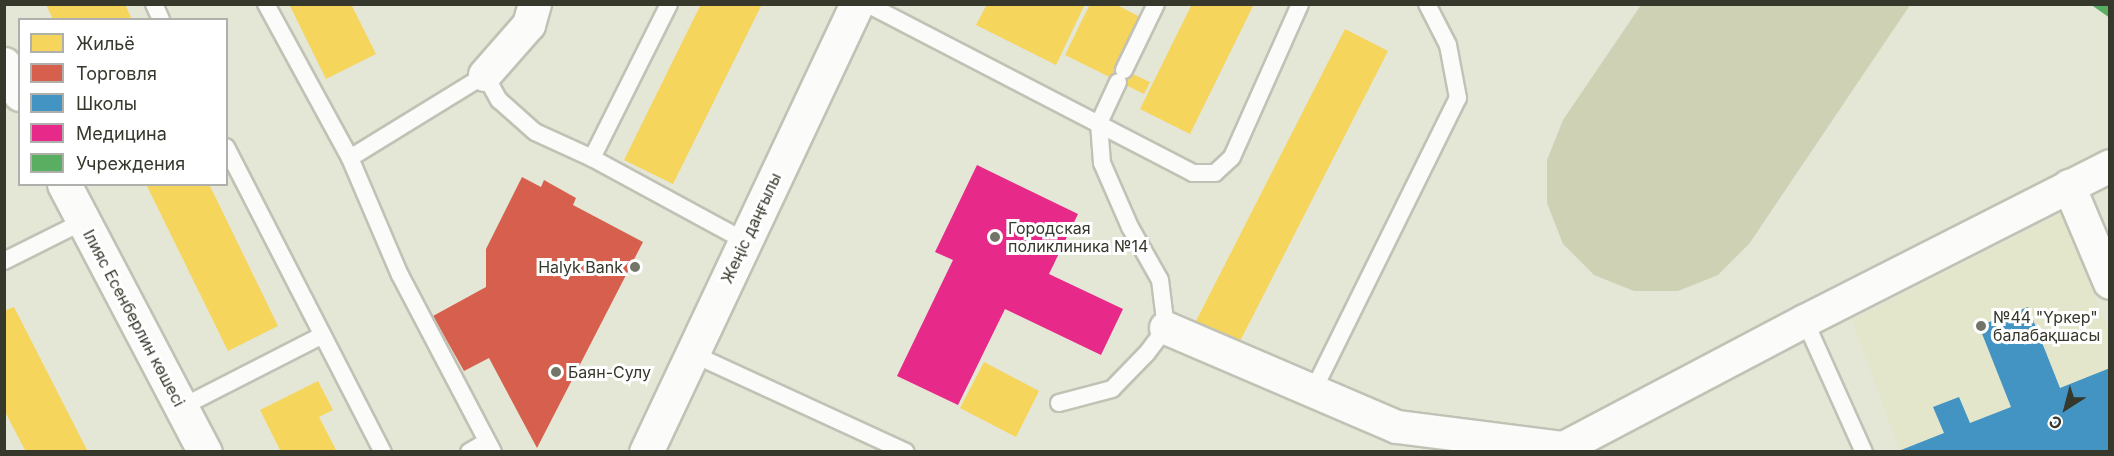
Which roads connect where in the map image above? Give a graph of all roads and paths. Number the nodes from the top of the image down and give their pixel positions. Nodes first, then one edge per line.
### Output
1 (154, 4) edge
2 (266, 4) edge
3 (535, 4) edge
4 (669, 4) edge
5 (857, 4) edge
6 (867, 4) edge
7 (1156, 4) edge
8 (1300, 4) edge
9 (1427, 4) edge
10 (160, 18) edge
11 (4, 64) edge
12 (485, 75) junction
13 (18, 90) edge
14 (1099, 123) junction
15 (228, 151) edge
16 (350, 158) junction
17 (592, 158) junction
18 (2109, 166) edge
19 (65, 186) edge
20 (2069, 186) junction
21 (82, 222) junction
22 (745, 241) junction
23 (4, 261) edge
24 (2109, 283) edge
25 (1805, 321) junction
26 (1166, 328) junction
27 (323, 335) junction
28 (693, 354) junction
29 (1313, 392) junction
30 (1059, 403) dead end
31 (193, 427) edge
32 (490, 447) edge
33 (212, 452) edge
34 (383, 452) edge
35 (469, 452) edge
36 (646, 452) edge
37 (906, 452) edge
38 (1864, 452) edge

1 - 10 lane
2 - 16 lane
3 - 12 street
4 - 17 lane
5 - 22 main road, Жеңіс даңғылы
6 - 14 lane
7 - 14 lane
8 - 14 lane
9 - 29 lane
11 - 13 main road
12 - 16 lane
12 - 17 lane
14 - 26 lane
15 - 27 lane
16 - 32 lane
17 - 22 lane
18 - 20 street
19 - 21 main road, Ілияс Есенберлин көшесі
20 - 24 street
20 - 25 street
21 - 23 lane
21 - 31 main road, Ілияс Есенберлин көшесі
22 - 28 main road, Жеңіс даңғылы
25 - 29 street
25 - 38 lane
26 - 29 street
26 - 30 lane
27 - 31 lane
27 - 34 lane
28 - 36 main road, Жеңіс даңғылы
28 - 37 lane
31 - 33 main road, Ілияс Есенберлин көшесі
32 - 35 lane

